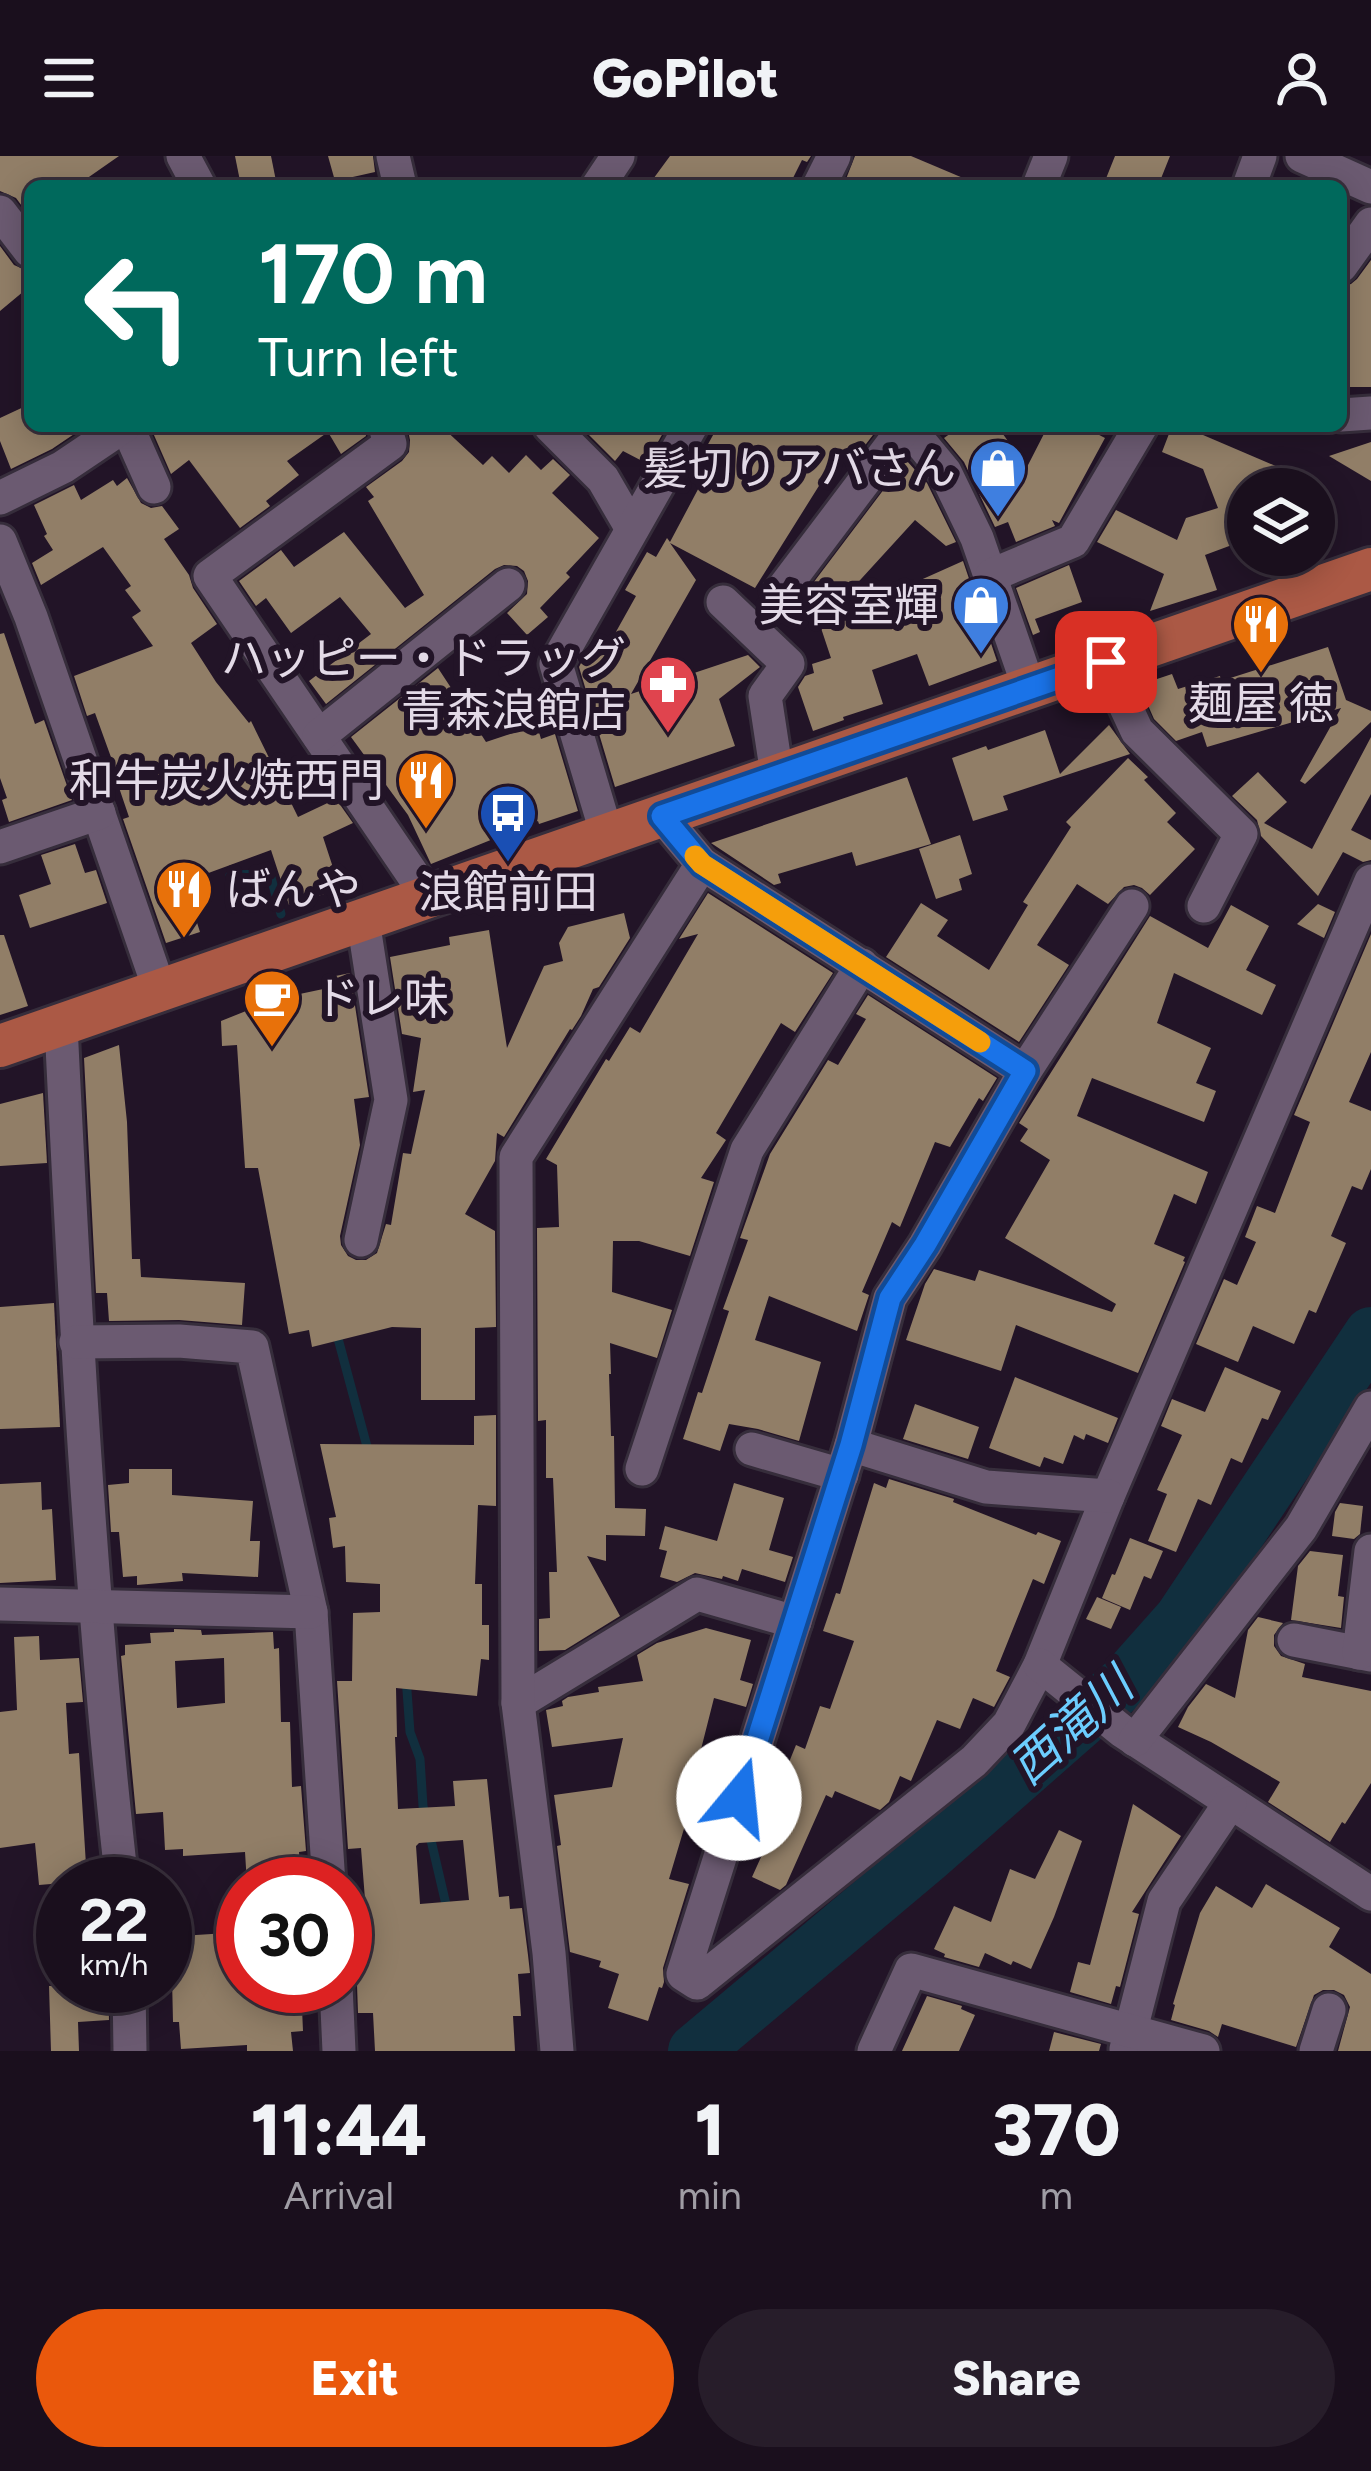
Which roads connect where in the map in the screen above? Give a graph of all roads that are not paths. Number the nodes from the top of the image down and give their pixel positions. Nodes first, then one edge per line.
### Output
1 (1302, 156) edge
2 (1371, 187) edge
3 (0, 212) edge
4 (1371, 224) edge
5 (24, 242) edge
6 (1347, 258) edge
7 (117, 432) edge
8 (129, 432) edge
9 (387, 432) edge
10 (556, 432) edge
11 (688, 432) edge
12 (902, 432) edge
13 (912, 432) edge
14 (1137, 432) edge
15 (154, 488) dead end
16 (0, 498) edge
17 (632, 529) junction
18 (0, 541) edge
19 (1371, 569) edge
20 (992, 575) junction
21 (508, 585) dead end
22 (779, 594) dead end
23 (722, 602) dead end
24 (1106, 662) junction
25 (1029, 688) junction
26 (320, 736) junction
27 (777, 776) junction
28 (100, 813) junction
29 (662, 816) junction
30 (607, 835) junction
31 (0, 847) edge
32 (702, 864) junction
33 (1371, 881) edge
34 (428, 897) junction
35 (1132, 906) dead end
36 (1204, 906) dead end
37 (363, 920) junction
38 (862, 965) junction
39 (160, 991) junction
40 (61, 1025) junction
41 (0, 1046) edge
42 (1025, 1071) junction
43 (361, 1240) dead end
44 (76, 1342) junction
45 (1371, 1408) edge
46 (752, 1449) dead end
47 (846, 1460) junction
48 (642, 1469) dead end
49 (1108, 1496) junction
50 (1371, 1551) edge
51 (0, 1604) edge
52 (94, 1606) junction
53 (310, 1612) junction
54 (795, 1622) junction
55 (1294, 1640) dead end
56 (1365, 1654) edge
57 (1040, 1665) junction
58 (518, 1703) junction
59 (1129, 1735) junction
60 (1230, 1803) junction
61 (119, 1857) edge
62 (327, 1857) edge
63 (1371, 1894) edge
64 (1329, 2010) dead end
65 (130, 2013) edge
66 (337, 2013) edge
67 (1128, 2040) edge
68 (130, 2051) edge
69 (339, 2051) edge
70 (557, 2051) edge
71 (874, 2051) edge
72 (1203, 2051) edge
73 (1316, 2051) edge

1 - 2 street
3 - 5 street
4 - 6 street
7 - 16 street
8 - 15 street
9 - 26 street
10 - 17 street
11 - 17 street
12 - 22 street
13 - 20 street
14 - 20 street
17 - 30 street
18 - 28 street
19 - 24 main road
20 - 25 street
21 - 26 street
23 - 27 street
24 - 25 main road
24 - 36 street
25 - 27 main road
26 - 34 street
27 - 29 main road
28 - 31 street
28 - 39 street
29 - 30 main road
29 - 32 street
30 - 34 main road
32 - 38 street
32 - 58 street
33 - 49 street
34 - 37 main road
35 - 42 street
37 - 39 main road
37 - 43 street
38 - 42 street
38 - 48 street
39 - 40 main road
40 - 41 main road
40 - 44 street
42 - 47 street
44 - 52 street
44 - 53 street
45 - 59 street
46 - 47 street
47 - 49 street
47 - 54 street
49 - 57 street
50 - 56 street
51 - 52 street
52 - 53 street
52 - 61 street
53 - 62 street
54 - 57 street
54 - 58 street
55 - 56 street
57 - 59 street
58 - 70 street
59 - 60 street
60 - 63 street
60 - 67 street
64 - 73 street
65 - 68 street
66 - 69 street
67 - 71 street
67 - 72 street

